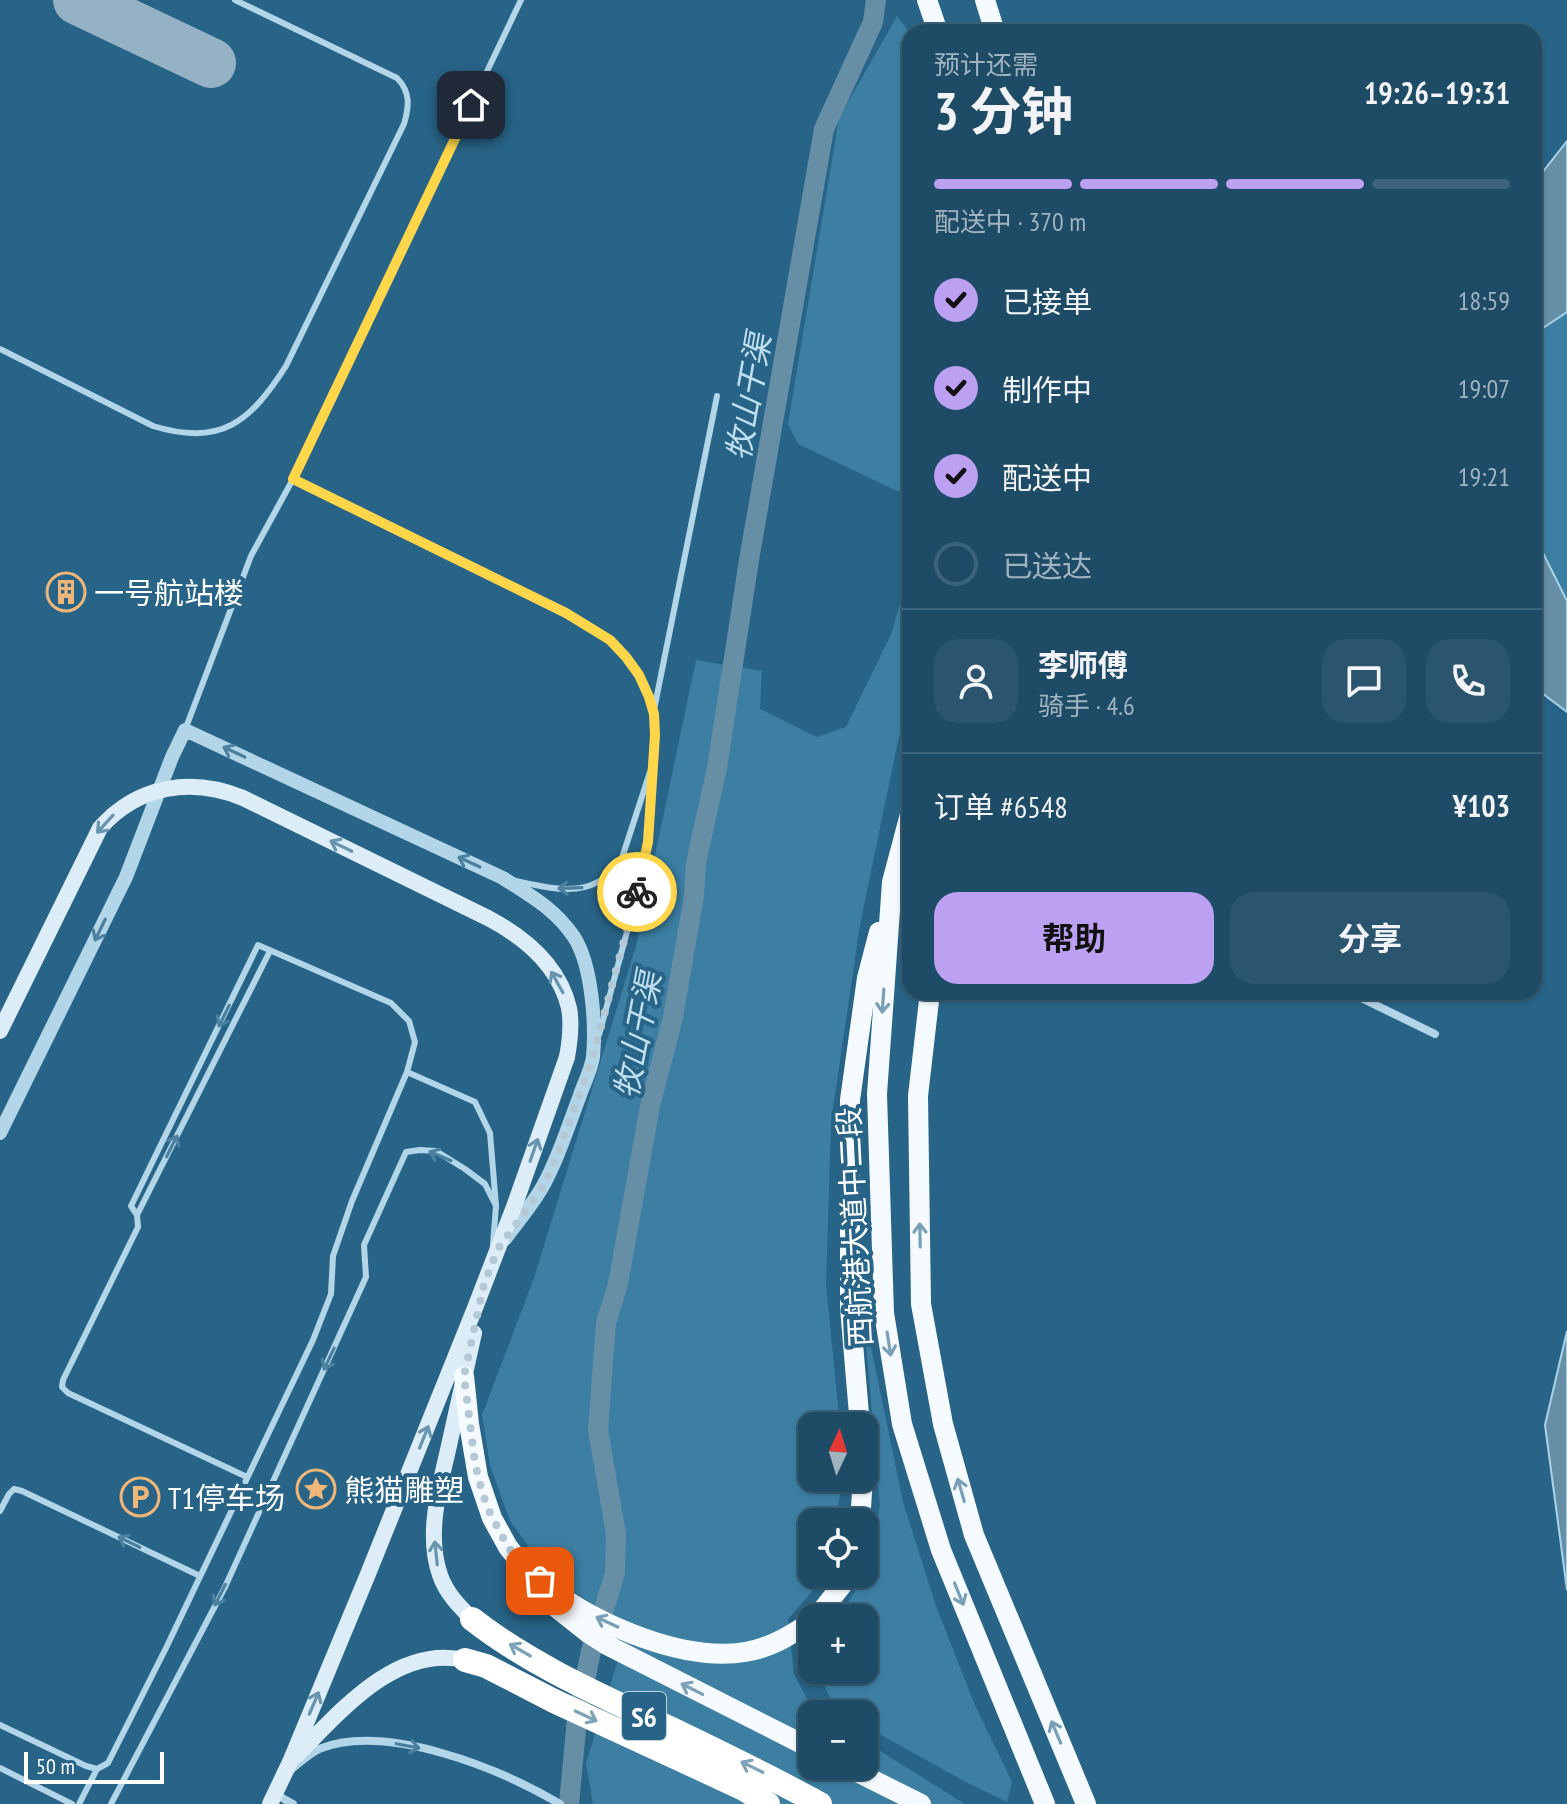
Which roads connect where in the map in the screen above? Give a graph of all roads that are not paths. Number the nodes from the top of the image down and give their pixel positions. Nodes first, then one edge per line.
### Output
1 (235, 0) edge
2 (521, 0) edge
3 (927, 0) edge
4 (985, 0) edge
5 (935, 24) edge
6 (992, 24) edge
7 (0, 349) edge
8 (717, 396) dead end
9 (293, 479) junction
10 (654, 714) junction
11 (185, 730) junction
12 (652, 765) junction
13 (902, 844) edge
14 (503, 878) junction
15 (892, 882) junction
16 (270, 951) junction
17 (929, 1000) edge
18 (1365, 1000) edge
19 (0, 1031) edge
20 (1435, 1034) dead end
21 (592, 1060) junction
22 (407, 1072) junction
23 (0, 1133) edge
24 (496, 1206) junction
25 (137, 1215) junction
26 (495, 1256) junction
27 (484, 1284) junction
28 (464, 1376) junction
29 (859, 1412) edge
30 (247, 1477) junction
31 (0, 1511) edge
32 (527, 1571) junction
33 (200, 1576) junction
34 (840, 1588) edge
35 (826, 1604) edge
36 (472, 1619) joint
37 (798, 1631) edge
38 (465, 1660) joint
39 (0, 1725) edge
40 (798, 1742) edge
41 (0, 1768) edge
42 (287, 1768) junction
43 (97, 1769) junction
44 (873, 1780) edge
45 (270, 1801) edge
46 (72, 1804) edge
47 (79, 1804) edge
48 (111, 1804) edge
49 (293, 1804) edge
50 (560, 1804) edge
51 (768, 1804) edge
52 (820, 1804) edge
53 (921, 1804) edge
54 (1045, 1804) edge
55 (1086, 1804) edge

1 - 7 lane
2 - 9 lane
3 - 5 main road
4 - 6 main road
8 - 10 lane
9 - 10 lane
9 - 11 lane
10 - 12 lane
14 -> 11 street
11 -> 23 street
12 -> 14 lane
12 - 21 lane
13 - 15 main road, 西航港大道中二段
14 - 21 street
15 - 29 main road
15 -> 54 main road, 西航港大道中二段
16 - 22 lane
25 -> 16 lane
16 -> 25 lane
55 -> 17 main road
18 - 20 street
26 -> 19 main road, bridge
21 - 26 street
22 - 24 lane
22 - 30 lane
24 - 26 lane
24 -> 48 lane
25 - 30 lane
26 - 27 main road
27 - 28 main road
42 -> 27 main road
28 - 32 main road
36 -> 28 main road
30 - 33 lane
33 -> 31 lane
37 -> 32 main road
40 -> 32 main road
33 - 43 lane
34 - 35 main road
52 -> 36 highway, S6
38 - 42 main road
38 -> 51 highway, S6
39 - 43 lane
41 - 46 lane
42 - 45 main road
42 -> 50 street
43 - 47 lane
44 - 53 main road
45 - 49 street

